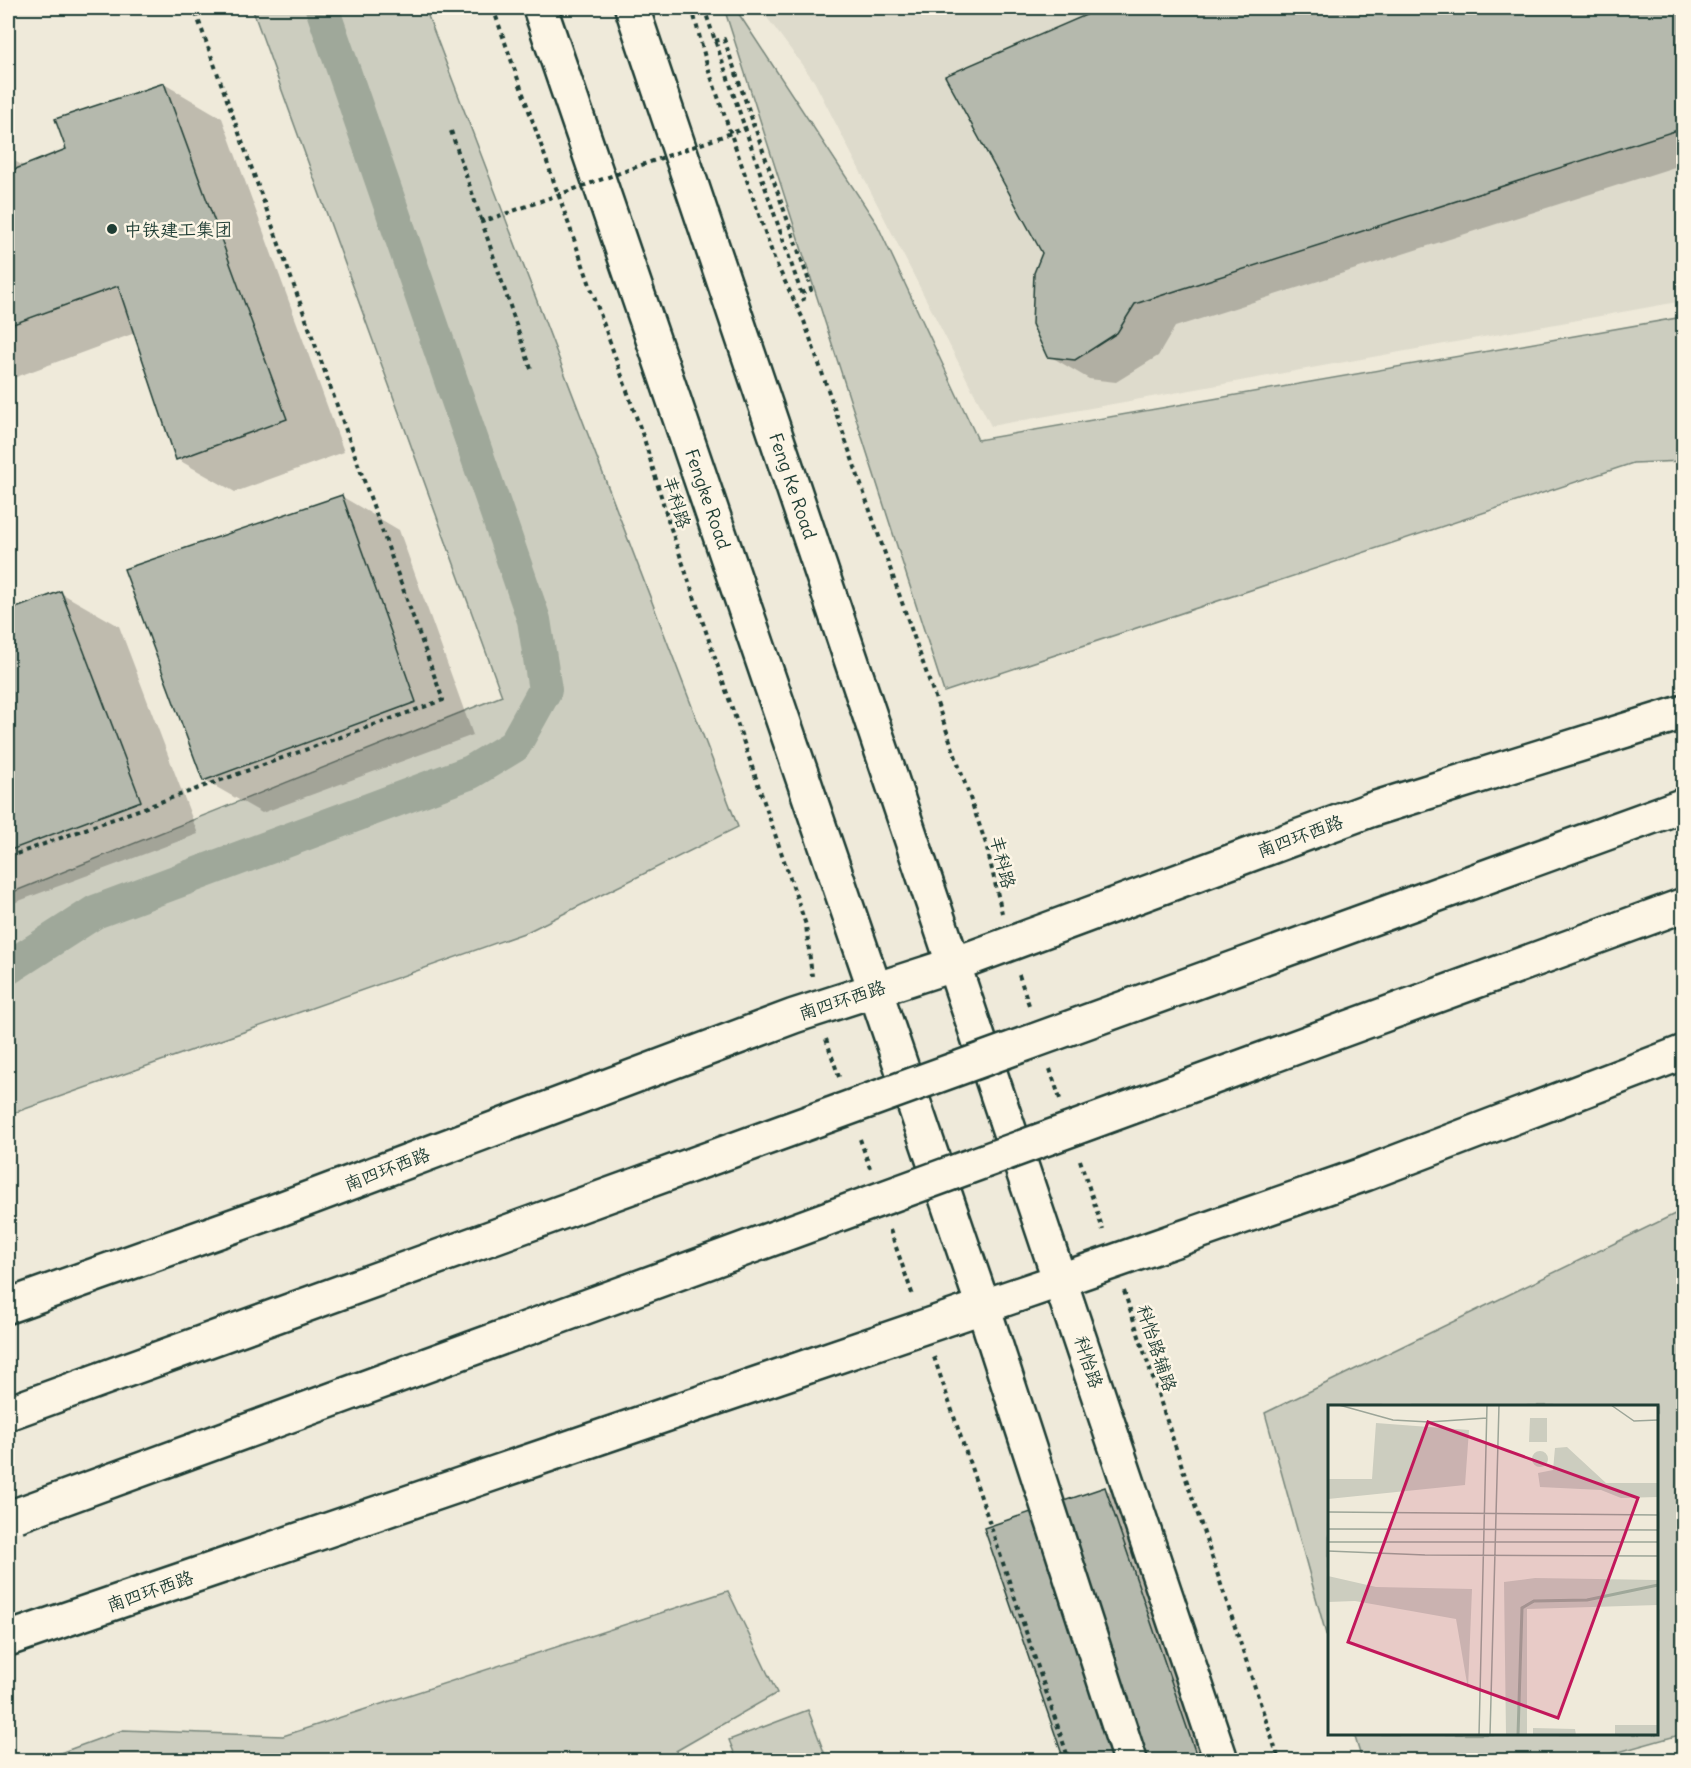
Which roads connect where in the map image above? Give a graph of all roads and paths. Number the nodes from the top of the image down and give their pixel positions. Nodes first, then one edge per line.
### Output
1 (194, 8) edge
2 (493, 8) edge
3 (540, 8) edge
4 (632, 8) edge
5 (692, 8) edge
6 (704, 8) edge
7 (715, 41) junction
8 (754, 125) junction
9 (451, 131) dead end
10 (482, 222) junction
11 (801, 293) junction
12 (804, 301) dead end
13 (531, 369) dead end
14 (1683, 712) edge
15 (1683, 805) edge
16 (8, 857) edge
17 (1683, 905) edge
18 (1009, 944) junction
19 (955, 964) junction
20 (876, 990) junction
21 (816, 1009) junction
22 (1031, 1012) dead end
23 (1683, 1052) edge
24 (1050, 1069) dead end
25 (843, 1088) dead end
26 (1061, 1103) dead end
27 (858, 1134) dead end
28 (1080, 1159) dead end
29 (873, 1179) dead end
30 (889, 1224) dead end
31 (1114, 1262) junction
32 (1061, 1280) junction
33 (8, 1306) edge
34 (983, 1306) junction
35 (923, 1327) junction
36 (8, 1413) edge
37 (17, 1515) dead end
38 (8, 1639) edge
39 (1069, 1761) edge
40 (1130, 1761) edge
41 (1221, 1761) edge
42 (1279, 1761) edge

1 - 16 path
2 - 21 path, 丰科路
3 - 20 main road, Fengke Road
4 - 19 main road, Feng Ke Road
5 - 18 path, 丰科路
6 - 7 path
7 - 8 path
7 - 11 path
8 - 10 path, bridge
8 - 11 path, bridge
9 - 10 path
10 - 13 path, bridge
11 - 12 path
14 - 18 main road, 南四环西路
15 - 36 main road, bridge
17 - 37 main road, bridge
18 - 19 main road, 南四环西路
18 - 22 path
19 - 20 main road, 南四环西路
19 - 32 main road, 科怡路
20 - 21 main road, 南四环西路
20 - 34 main road
21 - 25 path
21 - 33 main road, 南四环西路
23 - 31 main road, 南四环西路
24 - 26 path
27 - 29 path
28 - 31 path, 科怡路辅路
30 - 35 path
31 - 32 main road, 南四环西路
31 - 42 path, 科怡路辅路
32 - 34 main road, 南四环西路
32 - 41 main road, 科怡路
34 - 35 main road, 南四环西路
34 - 40 main road
35 - 38 main road, 南四环西路
35 - 39 path

